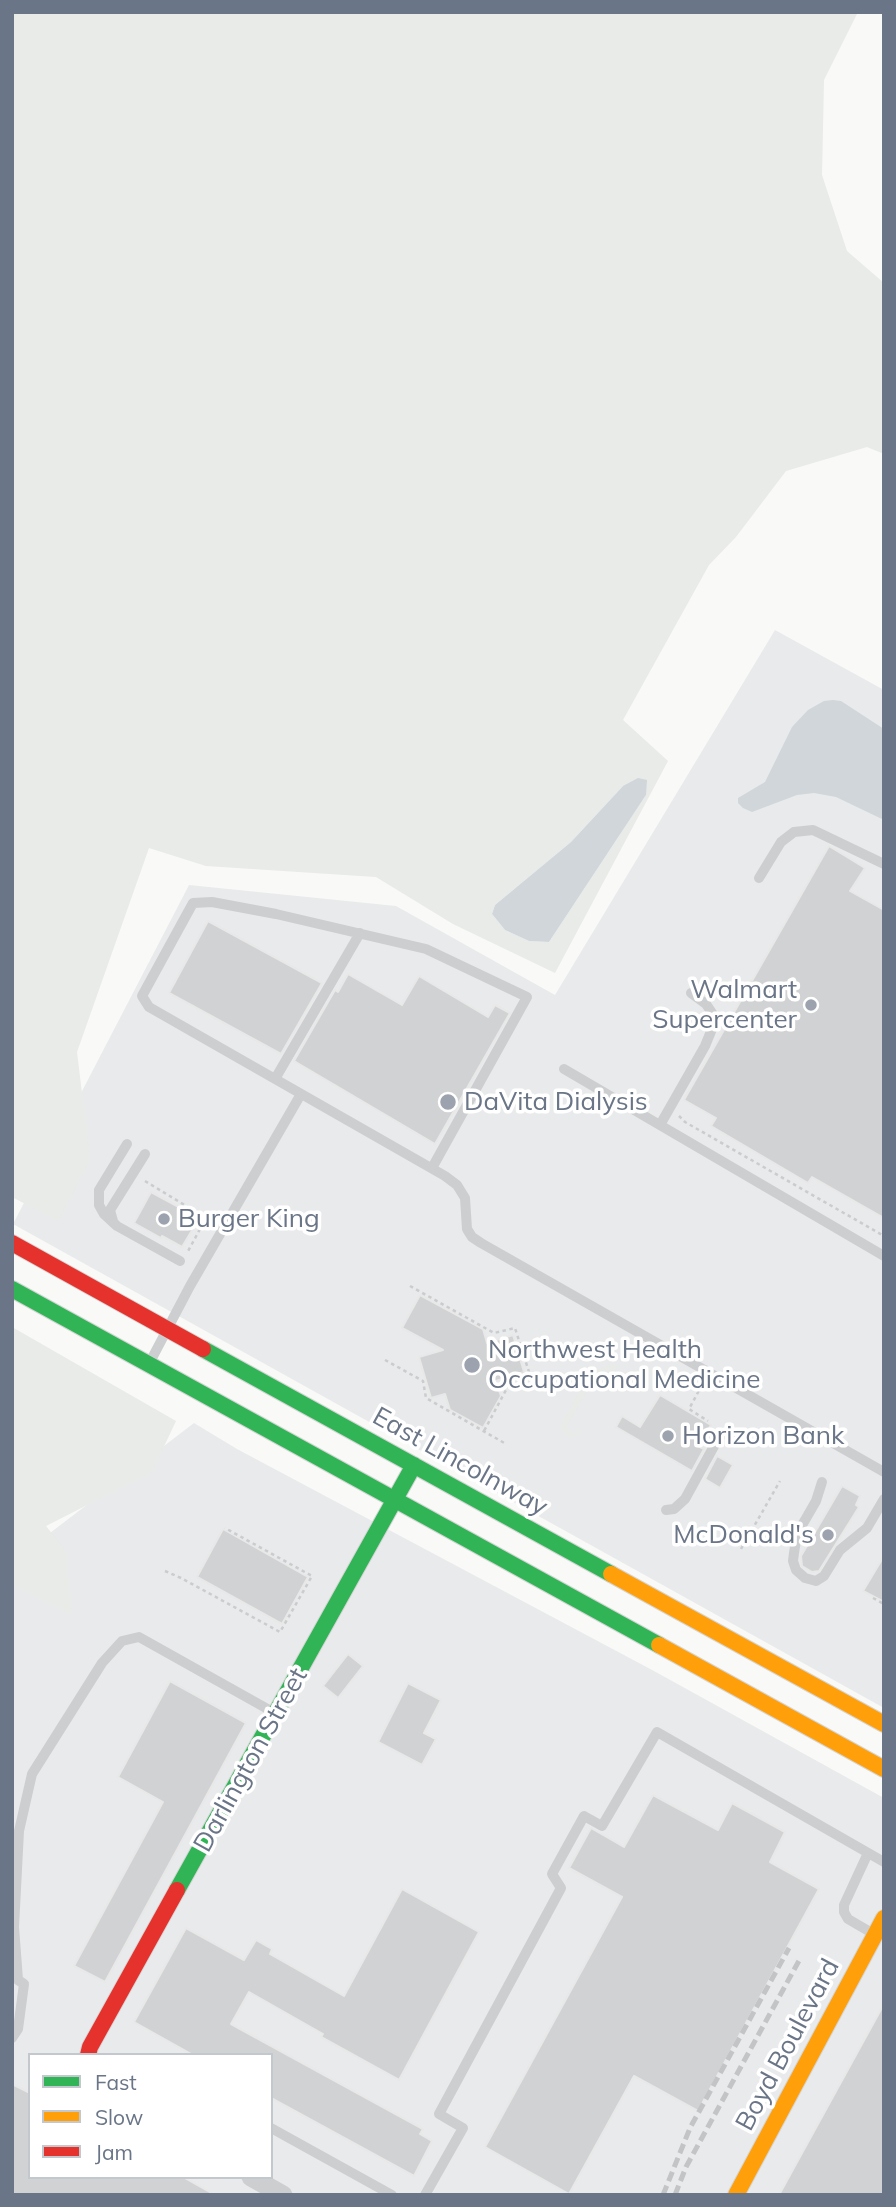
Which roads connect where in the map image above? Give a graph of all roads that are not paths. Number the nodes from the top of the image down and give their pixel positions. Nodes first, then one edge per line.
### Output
1 (884, 864) edge
2 (759, 878) dead end
3 (360, 933) junction
4 (691, 993) dead end
5 (564, 1069) dead end
6 (275, 1079) junction
7 (301, 1094) junction
8 (660, 1125) junction
9 (127, 1144) dead end
10 (145, 1154) dead end
11 (432, 1168) junction
12 (114, 1223) junction
13 (12, 1242) edge
14 (884, 1256) edge
15 (181, 1261) road end
16 (12, 1289) edge
17 (166, 1328) junction
18 (148, 1364) junction
19 (738, 1433) dead end
20 (414, 1465) junction
21 (884, 1472) edge
22 (822, 1482) dead end
23 (884, 1499) edge
24 (395, 1501) junction
25 (666, 1510) dead end
26 (606, 1594) junction
27 (277, 1714) junction
28 (884, 1724) edge
29 (884, 1769) edge
30 (868, 1853) junction
31 (884, 1862) edge
32 (884, 1919) edge
33 (875, 1935) junction
34 (12, 2039) edge
35 (89, 2053) edge
36 (273, 2129) edge
37 (255, 2179) edge
38 (283, 2195) edge
39 (392, 2195) edge
40 (425, 2195) edge
41 (736, 2195) edge

1 - 2 lane
3 - 6 lane
3 - 6 lane
3 - 11 lane
4 - 8 lane
5 - 8 lane
6 - 7 lane
7 - 11 lane
7 - 17 lane
8 - 14 lane
9 - 12 lane
10 - 12 lane
11 - 21 lane
12 - 15 lane
13 - 17 main road, East Lincolnway
16 - 18 main road, East Lincolnway
17 - 18 lane
17 - 20 main road, East Lincolnway
18 - 24 main road, East Lincolnway
19 - 25 lane
20 - 24 main road, Darlington Street
20 - 26 main road, East Lincolnway
22 - 23 lane
24 - 26 main road, East Lincolnway
24 - 27 main road, Darlington Street
26 - 28 main road, East Lincolnway
26 - 29 main road, East Lincolnway
27 - 34 lane
27 - 35 main road, Darlington Street
30 - 31 lane
30 - 33 lane
30 - 40 lane
32 - 33 main road, Boyd Boulevard
33 - 41 main road, Boyd Boulevard
36 - 39 lane
37 - 38 street

